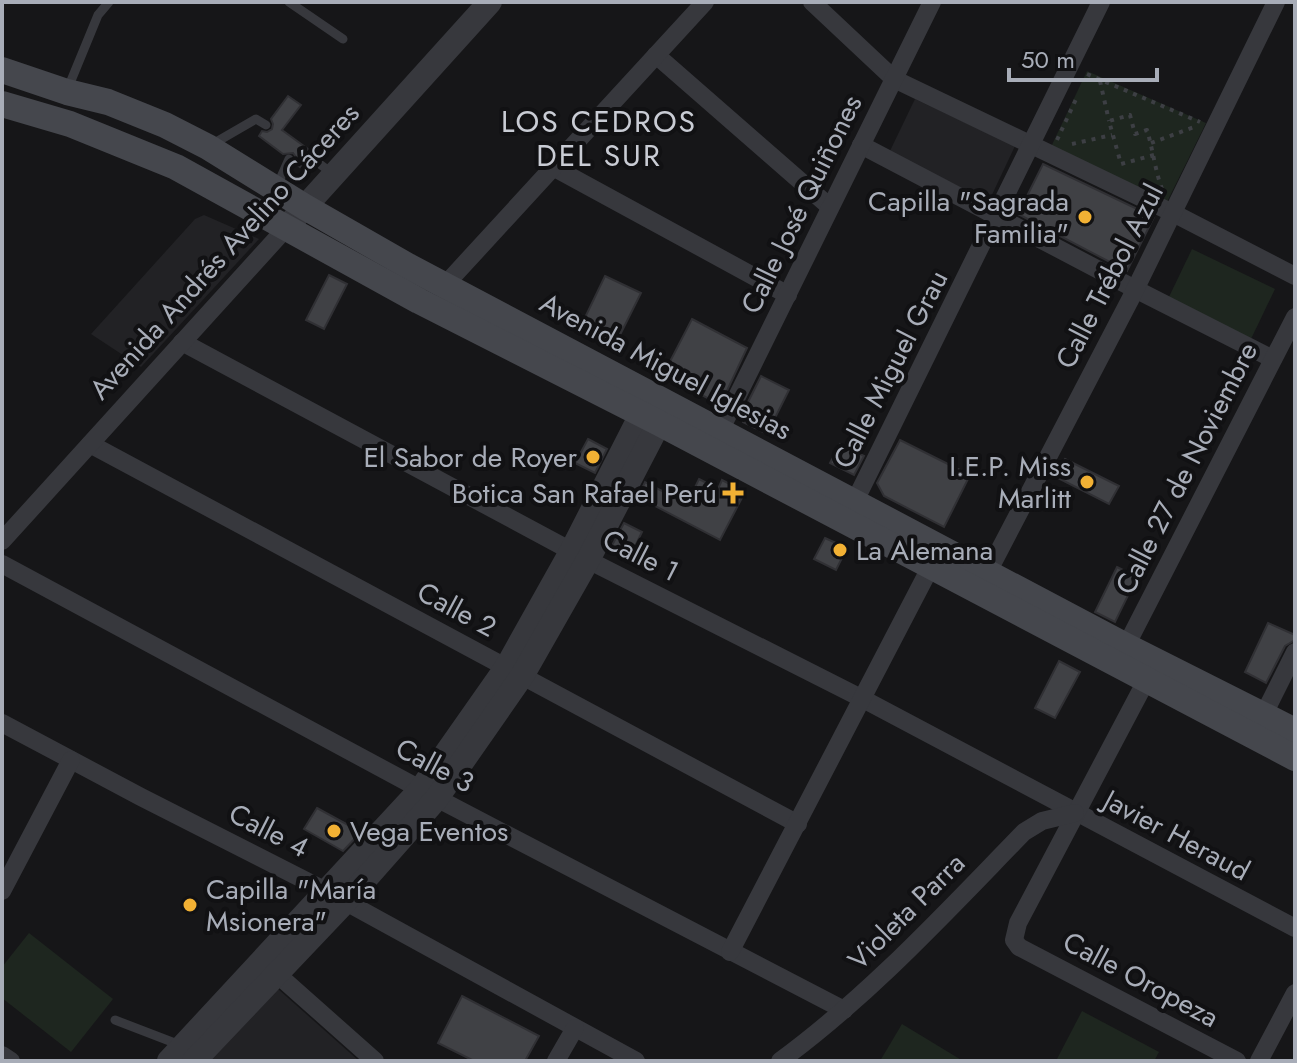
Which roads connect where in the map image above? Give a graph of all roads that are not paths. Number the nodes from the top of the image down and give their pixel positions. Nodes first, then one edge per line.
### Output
1 (109, 2) edge
2 (289, 2) edge
3 (490, 2) edge
4 (705, 2) edge
5 (812, 2) edge
6 (932, 2) edge
7 (1101, 2) edge
8 (1276, 2) edge
9 (343, 39) dead end
10 (656, 55) junction
11 (2, 70) edge
12 (894, 79) junction
13 (67, 92) junction
14 (2, 104) edge
15 (266, 125) dead end
16 (1032, 144) junction
17 (861, 145) junction
18 (208, 147) junction
19 (309, 156) dead end
20 (289, 159) dead end
21 (553, 167) junction
22 (333, 174) junction
23 (193, 176) junction
24 (275, 189) junction
25 (305, 207) junction
26 (830, 207) junction
27 (1173, 213) junction
28 (997, 216) junction
29 (287, 227) junction
30 (1295, 276) edge
31 (445, 285) junction
32 (1135, 289) junction
33 (788, 295) junction
34 (1295, 317) edge
35 (182, 342) junction
36 (1273, 359) junction
37 (655, 409) junction
38 (720, 431) junction
39 (90, 444) junction
40 (855, 501) junction
41 (2, 541) edge
42 (580, 555) junction
43 (2, 564) edge
44 (930, 568) junction
45 (988, 572) junction
46 (1126, 646) junction
47 (1295, 652) edge
48 (514, 672) junction
49 (1147, 679) junction
50 (863, 699) junction
51 (1263, 716) junction
52 (2, 723) edge
53 (1295, 731) edge
54 (1295, 758) edge
55 (71, 760) junction
56 (429, 794) junction
57 (1075, 813) junction
58 (798, 824) junction
59 (4, 882) edge
60 (337, 896) junction
61 (1295, 928) edge
62 (730, 952) junction
63 (277, 974) junction
64 (1295, 993) edge
65 (844, 1010) junction
66 (115, 1020) dead end
67 (575, 1028) junction
68 (2, 1055) edge
69 (190, 1057) edge
70 (11, 1061) edge
71 (375, 1061) edge
72 (556, 1061) edge
73 (636, 1061) edge
74 (780, 1061) edge
75 (1237, 1061) edge
76 (1259, 1061) edge

1 - 13 lane
2 - 9 lane
3 - 22 street, Avenida Andrés Avelino Cáceres
4 - 10 street
5 - 12 street
6 - 12 street, Calle José Quiñones
7 - 16 street, Calle Miguel Grau
8 - 27 street, Calle Trébol Azul
10 - 21 street
10 - 26 street
11 - 13 main road, Avenida Miguel Iglesias
12 - 16 street
12 - 17 street, Calle José Quiñones
13 - 18 main road, Avenida Miguel Iglesias
14 - 23 main road, Avenida Miguel Iglesias
15 - 18 lane
16 - 27 street
16 - 28 street, Calle Miguel Grau
17 - 26 street, Calle José Quiñones
17 - 28 street
18 - 23 main road
18 - 24 main road, Avenida Miguel Iglesias
19 - 22 lane
20 - 24 lane
21 - 31 street
21 - 33 street
22 - 25 street, Avenida Andrés Avelino Cáceres
23 - 29 main road, Avenida Miguel Iglesias
24 - 25 main road, Avenida Miguel Iglesias
25 - 29 street, Avenida Andrés Avelino Cáceres
25 - 31 main road, Avenida Miguel Iglesias
26 - 33 street, Calle José Quiñones
27 - 30 street
27 - 32 street, Calle Trébol Azul
28 - 32 street
28 - 40 street, Calle Miguel Grau
29 - 35 street, Avenida Andrés Avelino Cáceres
29 - 37 main road, Avenida Miguel Iglesias
31 - 37 main road, Avenida Miguel Iglesias
32 - 36 street
32 - 45 street, Calle Trébol Azul
33 - 38 street, Calle José Quiñones
34 - 36 street, Calle 27 de Noviembre
35 - 39 street, Avenida Andrés Avelino Cáceres
35 - 42 street, Calle 1
36 - 46 street, Calle 27 de Noviembre
37 - 38 main road, Avenida Miguel Iglesias
37 - 42 street
37 - 44 main road, Avenida Miguel Iglesias
38 - 40 main road, Avenida Miguel Iglesias
39 - 41 street, Avenida Andrés Avelino Cáceres
39 - 48 street, Calle 2
40 - 45 main road, Avenida Miguel Iglesias
42 - 48 street
42 - 50 street, Calle 1
43 - 56 street, Calle 3
44 - 49 main road, Avenida Miguel Iglesias
44 - 50 street
45 - 46 main road, Avenida Miguel Iglesias
46 - 51 main road, Avenida Miguel Iglesias
47 - 51 street
48 - 56 street
48 - 58 street, Calle 2
49 - 54 main road, Avenida Miguel Iglesias
49 - 57 street
50 - 57 street, Calle 1
50 - 58 street
51 - 53 main road, Avenida Miguel Iglesias
52 - 55 street, Calle 4
55 - 59 street
55 - 60 street, Calle 4
56 - 60 street
56 - 62 street, Calle 3
57 - 61 street, Javier Heraud
57 - 65 street, Violeta Parra
57 - 75 street, Calle Oropeza
58 - 62 street
60 - 63 street
60 - 67 street, Calle 4
60 - 69 street
62 - 65 street, Calle 3
63 - 69 street
63 - 71 street
64 - 76 street
65 - 74 street, Violeta Parra
66 - 69 lane
67 - 72 street
67 - 73 street, Calle 4
68 - 70 street

